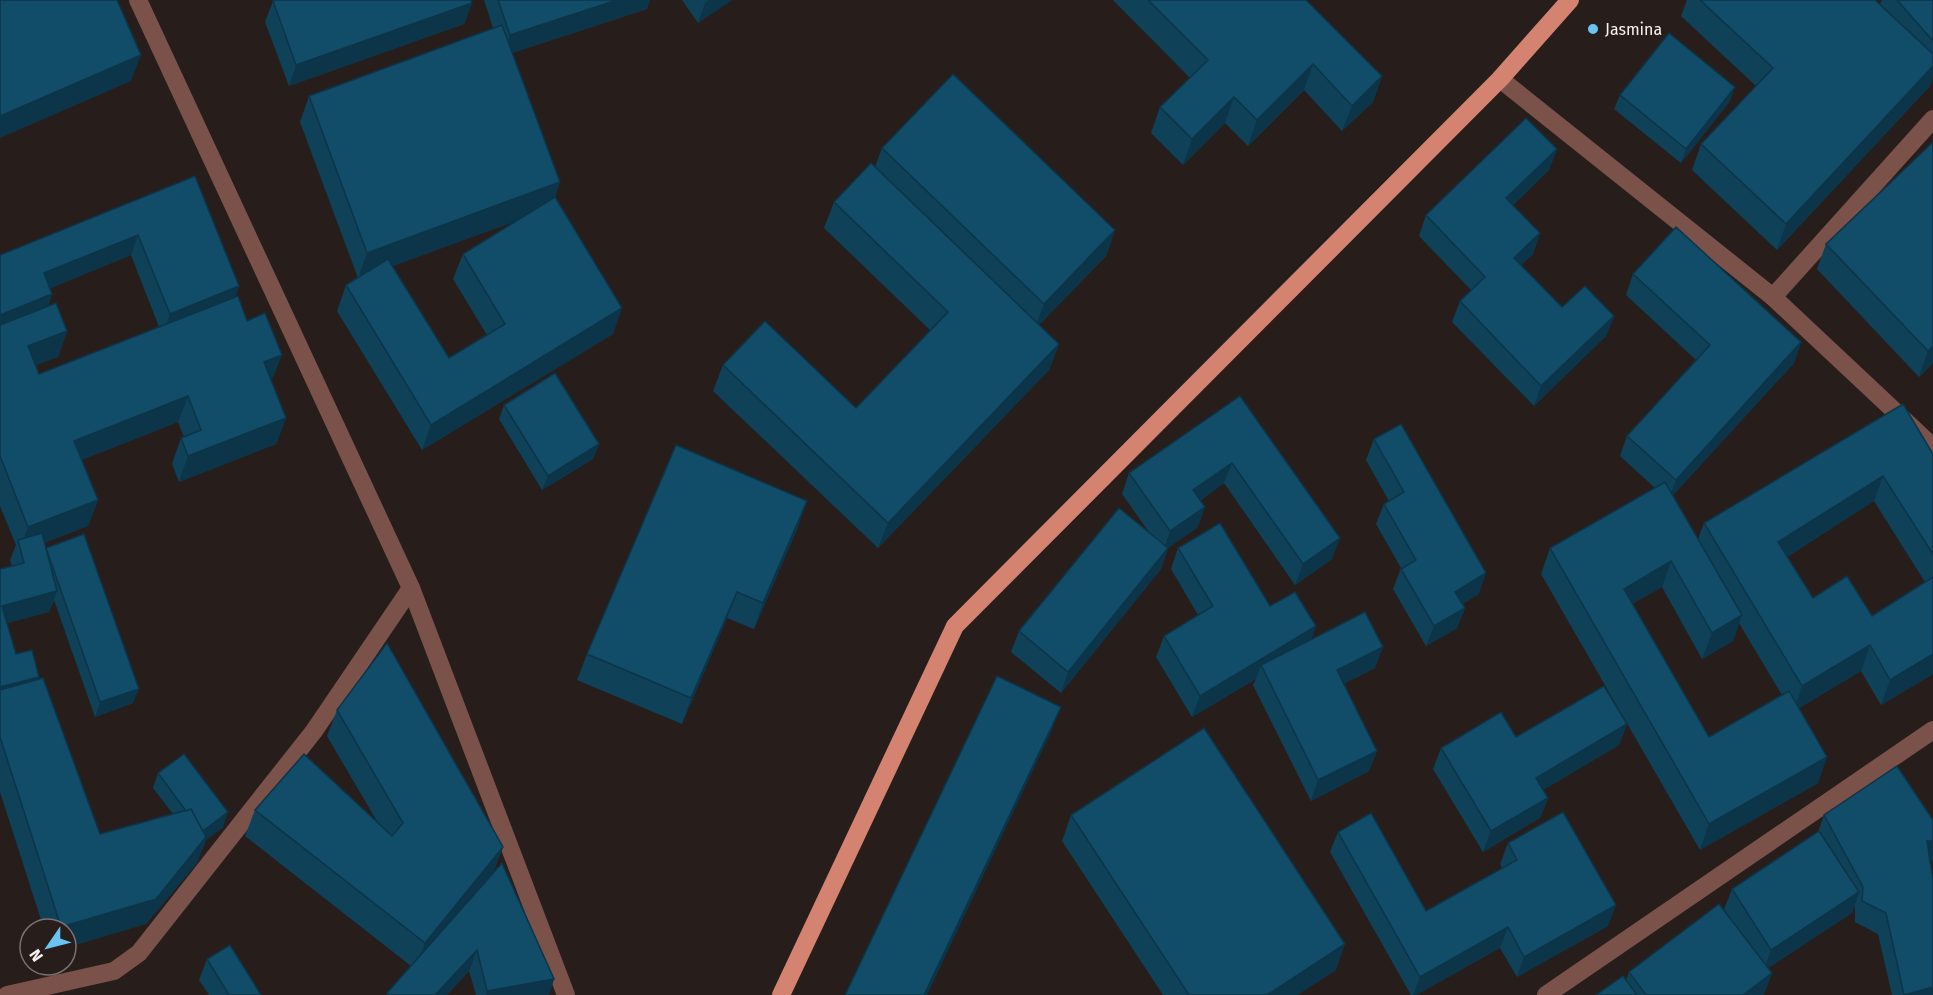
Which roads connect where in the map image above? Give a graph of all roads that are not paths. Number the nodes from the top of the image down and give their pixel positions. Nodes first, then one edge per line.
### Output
1 (138, 0) edge
2 (1570, 0) edge
3 (1500, 79) junction
4 (1933, 119) edge
5 (1773, 297) junction
6 (1933, 447) edge
7 (411, 588) junction
8 (1933, 729) edge
9 (7, 995) edge
10 (566, 995) edge
11 (781, 995) edge
12 (1546, 995) edge

1 - 7 street
2 - 3 main road
3 - 5 street
3 - 11 main road
4 - 5 street
5 - 6 street
7 - 9 street
7 - 10 street
8 - 12 street

